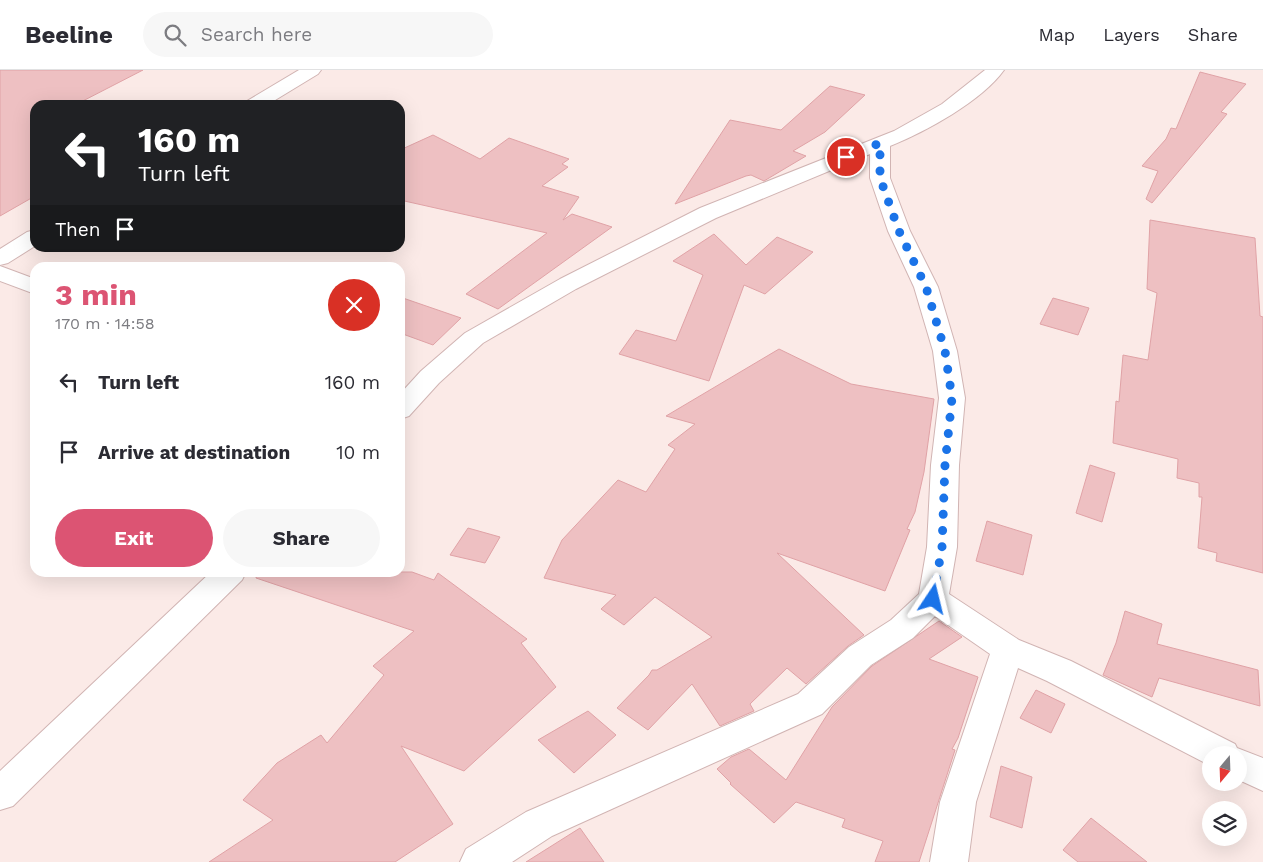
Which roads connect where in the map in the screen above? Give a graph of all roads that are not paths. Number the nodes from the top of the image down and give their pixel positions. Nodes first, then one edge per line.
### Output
1 (312, 70) edge
2 (995, 70) edge
3 (262, 100) edge
4 (880, 143) junction
5 (30, 240) edge
6 (0, 258) edge
7 (0, 273) edge
8 (30, 285) edge
9 (405, 404) edge
10 (226, 577) edge
11 (933, 599) junction
12 (1008, 649) junction
13 (1205, 746) edge
14 (1248, 768) edge
15 (1263, 775) edge
16 (0, 794) edge
17 (479, 862) edge
18 (949, 862) edge

1 - 3 street
2 - 4 street
4 - 9 street
4 - 11 street
5 - 6 street
7 - 8 street
10 - 16 street
11 - 12 street
11 - 17 street
12 - 13 street
12 - 18 street
14 - 15 street

